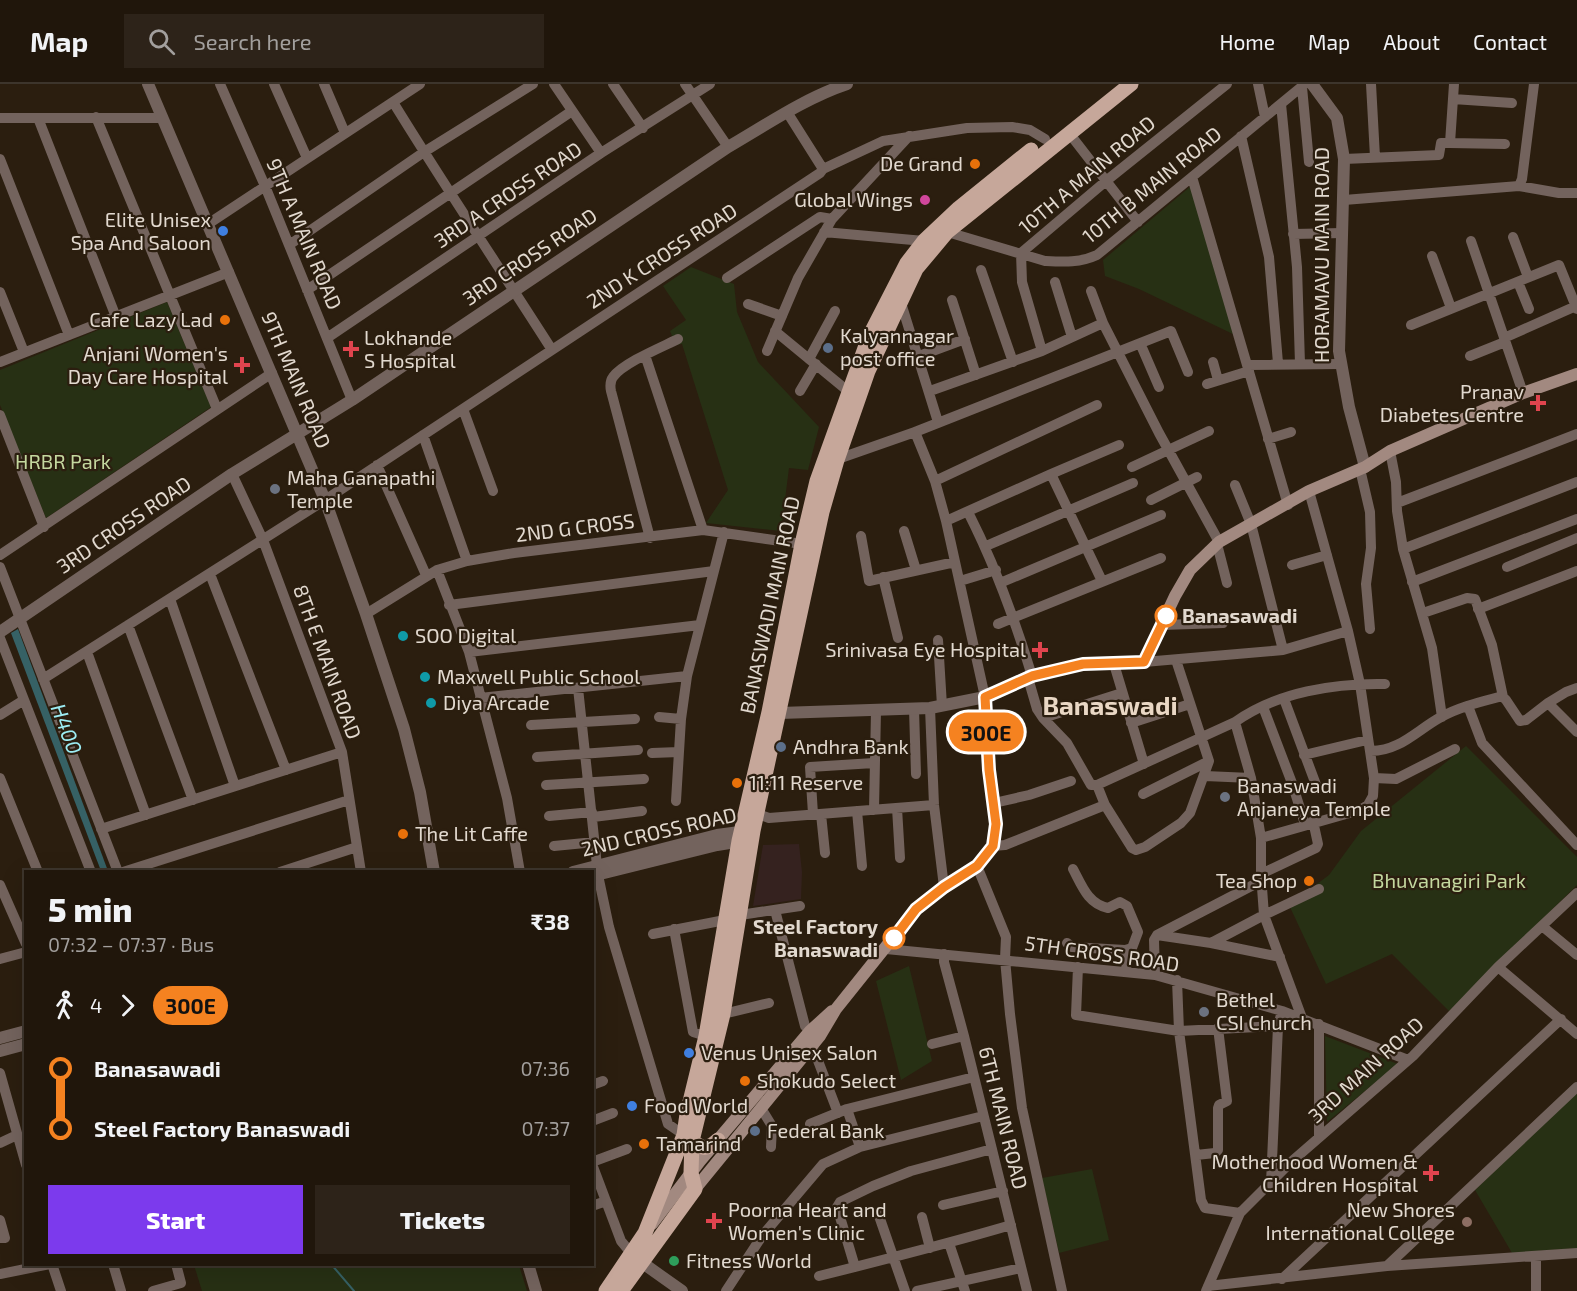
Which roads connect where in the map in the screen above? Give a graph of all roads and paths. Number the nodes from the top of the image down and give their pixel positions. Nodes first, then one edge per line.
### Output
1 (148, 84) edge
2 (220, 84) edge
3 (274, 84) edge
4 (324, 84) edge
5 (420, 84) edge
6 (533, 84) edge
7 (554, 84) edge
8 (613, 84) edge
9 (685, 84) edge
10 (710, 84) edge
11 (847, 84) edge
12 (1114, 84) edge
13 (1131, 84) edge
14 (1227, 84) edge
15 (1258, 84) edge
16 (1371, 84) edge
17 (1454, 84) edge
18 (1534, 84) edge
19 (1306, 85) edge
20 (693, 95) junction
21 (1453, 99) junction
22 (393, 102) junction
23 (1512, 103) dead end
24 (1281, 104) junction
25 (573, 111) junction
26 (787, 112) junction
27 (96, 117) junction
28 (1265, 117) junction
29 (0, 118) edge
30 (38, 118) junction
31 (163, 118) junction
32 (643, 128) junction
33 (345, 133) junction
34 (1069, 133) junction
35 (910, 135) junction
36 (1241, 136) junction
37 (1045, 140) junction
38 (1450, 143) junction
39 (1505, 144) dead end
40 (728, 147) junction
41 (424, 153) junction
42 (601, 153) junction
43 (1375, 157) junction
44 (307, 158) junction
45 (0, 159) edge
46 (1344, 159) junction
47 (1309, 162) dead end
48 (824, 169) junction
49 (1192, 177) junction
50 (1106, 181) junction
51 (265, 186) junction
52 (1519, 186) junction
53 (1577, 193) edge
54 (450, 194) junction
55 (1344, 200) junction
56 (832, 219) junction
57 (1138, 222) junction
58 (208, 224) junction
59 (941, 230) junction
60 (824, 232) junction
61 (1342, 233) junction
62 (1293, 234) junction
63 (480, 236) junction
64 (1512, 237) dead end
65 (924, 241) junction
66 (1471, 241) dead end
67 (289, 245) junction
68 (1022, 253) junction
69 (1432, 256) dead end
70 (981, 270) dead end
71 (229, 272) junction
72 (727, 278) dead end
73 (1523, 280) junction
74 (1055, 282) dead end
75 (307, 290) junction
76 (514, 291) junction
77 (1091, 291) dead end
78 (0, 292) edge
79 (1489, 293) junction
80 (170, 295) junction
81 (952, 300) dead end
82 (901, 303) junction
83 (748, 304) dead end
84 (1451, 308) junction
85 (1576, 308) edge
86 (1529, 309) dead end
87 (835, 311) dead end
88 (782, 316) junction
89 (116, 317) junction
90 (1103, 323) junction
91 (1411, 325) dead end
92 (775, 332) junction
93 (69, 335) junction
94 (1072, 337) junction
95 (327, 338) junction
96 (678, 339) dead end
97 (965, 339) junction
98 (1505, 340) junction
99 (1140, 343) junction
100 (552, 350) junction
101 (767, 351) dead end
102 (1042, 351) junction
103 (24, 352) junction
104 (1118, 352) junction
105 (645, 355) junction
106 (919, 356) junction
107 (1470, 356) dead end
108 (0, 362) edge
109 (812, 362) junction
110 (1013, 362) junction
111 (1213, 362) dead end
112 (1278, 363) junction
113 (1300, 364) junction
114 (1340, 364) junction
115 (1248, 368) junction
116 (1188, 372) dead end
117 (272, 373) junction
118 (1577, 374) edge
119 (976, 375) junction
120 (1160, 387) dead end
121 (800, 391) dead end
122 (930, 391) junction
123 (849, 392) junction
124 (1523, 393) junction
125 (352, 400) junction
126 (1097, 405) dead end
127 (217, 409) junction
128 (463, 409) junction
129 (0, 416) edge
130 (938, 422) junction
131 (1209, 431) dead end
132 (915, 432) junction
133 (1292, 432) dead end
134 (298, 434) junction
135 (1577, 434) edge
136 (423, 435) junction
137 (1268, 439) junction
138 (1119, 445) dead end
139 (1167, 450) junction
140 (1390, 451) junction
141 (831, 459) junction
142 (377, 465) junction
143 (1132, 467) dead end
144 (1363, 468) junction
145 (232, 474) junction
146 (1051, 474) junction
147 (1197, 477) dead end
148 (935, 481) junction
149 (1577, 482) edge
150 (1133, 483) dead end
151 (1186, 483) junction
152 (1235, 485) dead end
153 (494, 491) dead end
154 (1309, 491) junction
155 (325, 500) junction
156 (1151, 501) dead end
157 (1397, 503) junction
158 (1288, 505) junction
159 (968, 512) junction
160 (1069, 512) junction
161 (1161, 515) dead end
162 (1577, 519) edge
163 (946, 521) junction
164 (1251, 524) junction
165 (44, 527) junction
166 (703, 530) junction
167 (904, 531) dead end
168 (724, 532) junction
169 (861, 536) dead end
170 (650, 537) junction
171 (1577, 538) edge
172 (263, 540) junction
173 (1218, 543) junction
174 (801, 544) junction
175 (986, 546) junction
176 (1086, 547) junction
177 (1403, 549) junction
178 (0, 555) edge
179 (1327, 555) junction
180 (1161, 558) dead end
181 (467, 561) junction
182 (955, 562) junction
183 (1292, 565) dead end
184 (0, 567) edge
185 (1508, 567) dead end
186 (436, 570) junction
187 (916, 570) junction
188 (996, 570) junction
189 (714, 571) junction
190 (1577, 571) edge
191 (210, 574) junction
192 (426, 575) junction
193 (883, 577) junction
194 (960, 581) junction
195 (1102, 581) junction
196 (1412, 582) junction
197 (1000, 583) junction
198 (1227, 583) dead end
199 (170, 599) junction
200 (449, 605) junction
201 (1478, 609) junction
202 (1423, 613) junction
203 (366, 615) junction
204 (1014, 619) junction
205 (19, 620) junction
206 (1223, 623) dead end
207 (998, 624) dead end
208 (129, 625) junction
209 (700, 625) junction
210 (1161, 625) junction
211 (1370, 629) dead end
212 (1348, 631) junction
213 (1, 633) edge
214 (898, 638) dead end
215 (938, 640) dead end
216 (1283, 650) junction
217 (87, 651) junction
218 (469, 652) junction
219 (1176, 660) junction
220 (1144, 662) junction
221 (1114, 664) junction
222 (687, 676) junction
223 (1030, 677) junction
224 (43, 680) junction
225 (1360, 684) junction
226 (1385, 684) dead end
227 (578, 688) junction
228 (1577, 688) edge
229 (1122, 693) junction
230 (985, 697) junction
231 (1503, 697) junction
232 (480, 698) junction
233 (1284, 699) junction
234 (24, 700) junction
235 (1548, 703) junction
236 (1190, 704) junction
237 (1468, 706) junction
238 (936, 707) junction
239 (1263, 707) junction
240 (914, 709) junction
241 (876, 711) junction
242 (780, 713) junction
243 (0, 715) edge
244 (659, 717) dead end
245 (1442, 717) junction
246 (1043, 718) junction
247 (635, 719) dead end
248 (681, 719) junction
249 (582, 722) junction
250 (1235, 722) junction
251 (1131, 723) junction
252 (531, 725) dead end
253 (1575, 726) edge
254 (1200, 737) junction
255 (1367, 740) junction
256 (1455, 749) dead end
257 (638, 750) dead end
258 (1371, 751) junction
259 (342, 752) junction
260 (679, 752) junction
261 (652, 753) dead end
262 (585, 754) junction
263 (1304, 755) junction
264 (537, 756) dead end
265 (1209, 761) junction
266 (874, 763) junction
267 (1144, 764) junction
268 (286, 770) junction
269 (916, 774) dead end
270 (1205, 776) junction
271 (0, 778) edge
272 (1251, 778) junction
273 (1374, 778) junction
274 (644, 779) dead end
275 (1071, 781) dead end
276 (589, 783) junction
277 (546, 785) dead end
278 (1097, 785) junction
279 (235, 786) junction
280 (1318, 790) dead end
281 (1143, 794) dead end
282 (193, 800) junction
283 (349, 800) junction
284 (676, 801) dead end
285 (994, 803) junction
286 (934, 805) junction
287 (1105, 805) junction
288 (897, 808) junction
289 (874, 810) junction
290 (642, 811) dead end
291 (857, 811) junction
292 (592, 814) junction
293 (817, 814) junction
294 (146, 815) junction
295 (752, 815) junction
296 (549, 816) dead end
297 (1309, 823) junction
298 (101, 829) junction
299 (747, 835) junction
300 (1261, 838) junction
301 (595, 842) junction
302 (1577, 844) edge
303 (554, 846) dead end
304 (993, 846) junction
305 (357, 847) junction
306 (825, 853) dead end
307 (900, 858) dead end
308 (862, 866) dead end
309 (977, 866) junction
310 (1073, 869) dead end
311 (37, 870) edge
312 (90, 870) edge
313 (117, 870) edge
314 (129, 870) edge
315 (285, 870) edge
316 (361, 870) edge
317 (434, 870) edge
318 (520, 870) edge
319 (596, 872) edge
320 (1261, 877) junction
321 (0, 885) edge
322 (944, 887) junction
323 (1319, 889) dead end
324 (1577, 893) edge
325 (800, 906) dead end
326 (775, 910) junction
327 (741, 915) junction
328 (1264, 915) junction
329 (725, 920) junction
330 (1542, 926) junction
331 (674, 929) junction
332 (652, 934) dead end
333 (1157, 935) junction
334 (24, 939) edge
335 (1067, 943) dead end
336 (1210, 943) junction
337 (886, 949) junction
338 (1125, 950) junction
339 (24, 953) edge
340 (944, 954) junction
341 (1577, 955) edge
342 (1280, 957) junction
343 (0, 959) edge
344 (1005, 959) junction
345 (1078, 967) junction
346 (1498, 967) junction
347 (1126, 972) junction
348 (1155, 975) junction
349 (1177, 980) junction
350 (769, 1003) dead end
351 (836, 1009) junction
352 (1282, 1011) junction
353 (723, 1014) junction
354 (1302, 1018) junction
355 (1561, 1019) junction
356 (1319, 1024) junction
357 (1278, 1026) junction
358 (1218, 1028) junction
359 (810, 1031) junction
360 (1179, 1031) junction
361 (24, 1032) edge
362 (1577, 1034) edge
363 (705, 1036) junction
364 (964, 1036) junction
365 (0, 1038) edge
366 (932, 1044) dead end
367 (24, 1045) edge
368 (812, 1045) junction
369 (0, 1051) edge
370 (1408, 1060) junction
371 (0, 1073) edge
372 (974, 1077) junction
373 (1577, 1087) edge
374 (761, 1108) junction
375 (842, 1111) junction
376 (613, 1113) dead end
377 (983, 1116) junction
378 (594, 1119) edge
379 (810, 1124) dead end
380 (17, 1135) junction
381 (1318, 1137) junction
382 (688, 1138) junction
383 (718, 1140) junction
384 (0, 1143) edge
385 (771, 1147) dead end
386 (860, 1147) junction
387 (627, 1149) dead end
388 (992, 1149) junction
389 (1196, 1155) junction
390 (24, 1158) edge
391 (594, 1162) edge
392 (594, 1168) edge
393 (691, 1173) junction
394 (1271, 1183) junction
395 (695, 1189) junction
396 (1003, 1191) junction
397 (606, 1201) junction
398 (594, 1205) edge
399 (944, 1205) dead end
400 (878, 1213) dead end
401 (1240, 1213) junction
402 (922, 1218) dead end
403 (0, 1220) edge
404 (1011, 1225) junction
405 (645, 1233) junction
406 (0, 1238) edge
407 (949, 1243) junction
408 (930, 1248) junction
409 (1577, 1253) edge
410 (892, 1256) junction
411 (1536, 1256) junction
412 (636, 1258) junction
413 (41, 1266) edge
414 (52, 1266) edge
415 (114, 1266) edge
416 (177, 1266) edge
417 (529, 1266) edge
418 (1387, 1266) junction
419 (855, 1267) junction
420 (1021, 1268) junction
421 (0, 1274) edge
422 (819, 1276) dead end
423 (1282, 1279) junction
424 (961, 1280) junction
425 (1207, 1288) edge
426 (62, 1291) edge
427 (121, 1291) edge
428 (153, 1291) edge
429 (536, 1291) edge
430 (606, 1291) edge
431 (621, 1291) edge
432 (682, 1291) edge
433 (726, 1291) edge
434 (905, 1291) edge
435 (917, 1291) edge
436 (965, 1291) edge
437 (1027, 1291) edge
438 (1062, 1291) edge
439 (1536, 1291) edge

1 - 31 street, 9TH MAIN ROAD
2 - 51 street, 9TH A MAIN ROAD
3 - 44 street
4 - 33 street
5 - 22 street
6 - 41 street
7 - 25 street
8 - 32 street
9 - 20 street
10 - 20 street, 3RD A CROSS ROAD
11 - 26 street, 3RD CROSS ROAD
12 - 37 main road, BANASWADI MAIN ROAD
13 - 34 main road, BANASWADI MAIN ROAD
14 - 50 street, 10TH A MAIN ROAD
15 - 28 street
16 - 43 street
17 - 21 street
18 - 52 street
19 - 24 street, 10TH B MAIN ROAD
19 - 46 street, HORAMAVU MAIN ROAD
19 - 47 street
20 - 32 street, 3RD A CROSS ROAD
20 - 40 street
21 - 23 street
21 - 38 street
22 - 33 street
22 - 41 street
24 - 28 street, 10TH B MAIN ROAD
24 - 62 street
25 - 42 street
25 - 54 street
26 - 40 street, 3RD CROSS ROAD
26 - 48 street
27 - 30 street
27 - 31 street
27 - 80 street
28 - 36 street, 10TH B MAIN ROAD
29 - 30 street
30 - 89 street
31 - 58 street, 9TH MAIN ROAD
32 - 42 street, 3RD A CROSS ROAD
33 - 44 street
34 - 50 street
34 - 59 main road, BANASWADI MAIN ROAD
35 - 37 street, 2ND K CROSS ROAD
35 - 48 street, 2ND K CROSS ROAD
35 - 56 street
36 - 49 street, 10TH B MAIN ROAD
36 - 112 street
37 - 59 main road, BANASWADI MAIN ROAD
38 - 39 street
38 - 43 street
40 - 76 street, 3RD CROSS ROAD
41 - 54 street
41 - 67 street
42 - 63 street, 3RD A CROSS ROAD
43 - 46 street
44 - 51 street
45 - 93 street
46 - 55 street, HORAMAVU MAIN ROAD
48 - 100 street, 2ND K CROSS ROAD
49 - 57 street, 10TH B MAIN ROAD
49 - 115 street
50 - 57 street
50 - 68 street, 10TH A MAIN ROAD
51 - 58 street
51 - 67 street, 9TH A MAIN ROAD
52 - 53 street
52 - 55 street
54 - 63 street
54 - 75 street
55 - 61 street, HORAMAVU MAIN ROAD
56 - 60 street
56 - 72 street
57 - 68 street, 10TH B MAIN ROAD
58 - 71 street, 9TH MAIN ROAD
59 - 65 main road, BANASWADI MAIN ROAD
59 - 68 street, 10TH B MAIN ROAD
59 - 82 main road, BANASWADI MAIN ROAD
60 - 65 street
60 - 88 street
61 - 62 street
61 - 114 street, HORAMAVU MAIN ROAD
62 - 113 street
63 - 76 street
63 - 95 street, 3RD A CROSS ROAD
64 - 73 street
65 - 123 main road, BANASWADI MAIN ROAD
66 - 79 street
67 - 75 street, 9TH A MAIN ROAD
68 - 102 street, 10TH A MAIN ROAD
69 - 84 street
70 - 110 street
71 - 80 street
71 - 117 street, 9TH MAIN ROAD
73 - 79 street
73 - 85 street
73 - 86 street
74 - 94 street
75 - 95 street, 9TH A MAIN ROAD
76 - 100 street
76 - 125 street, 3RD CROSS ROAD
77 - 90 street
78 - 103 street
79 - 84 street
79 - 98 street
80 - 89 street
80 - 127 street
81 - 97 street
82 - 106 street
82 - 141 main road, BANASWADI MAIN ROAD
83 - 88 street
84 - 91 street
85 - 98 street
87 - 109 street
88 - 92 street
89 - 93 street
90 - 94 street
90 - 104 street
92 - 101 street
92 - 109 street
93 - 103 street
94 - 102 street
95 - 125 street, 9TH A MAIN ROAD
96 - 105 street
97 - 106 street
97 - 119 street
98 - 107 street
98 - 124 street
99 - 104 street
99 - 116 street
99 - 120 street
100 - 128 street, 2ND K CROSS ROAD
102 - 110 street
103 - 108 street
104 - 130 street
104 - 139 street
105 - 166 street
105 - 170 street
106 - 122 street
109 - 121 street
109 - 123 street
110 - 119 street
111 - 115 street
112 - 113 street
112 - 115 street
113 - 114 street
114 - 144 street, HORAMAVU MAIN ROAD
115 - 137 street
117 - 127 street
117 - 134 street, 9TH MAIN ROAD
118 - 124 main road
119 - 122 street
122 - 130 street
123 - 141 main road, BANASWADI MAIN ROAD
124 - 140 main road
125 - 134 street, 3RD CROSS ROAD
126 - 148 street
127 - 165 street
128 - 136 street, 2ND K CROSS ROAD
128 - 153 street
129 - 165 street
130 - 132 street
131 - 139 street
132 - 141 street
132 - 148 street
133 - 137 street
134 - 145 street, 3RD CROSS ROAD
134 - 155 street, 9TH MAIN ROAD
135 - 157 street
136 - 142 street, 2ND K CROSS ROAD
136 - 181 street
137 - 158 street
138 - 146 street
139 - 143 street
139 - 151 street
140 - 144 main road
140 - 157 street
141 - 174 main road, BANASWADI MAIN ROAD
141 - 242 main road, BANASWADI MAIN ROAD
142 - 155 street, 2ND K CROSS ROAD
142 - 192 street
144 - 154 main road
144 - 211 street
145 - 172 street, 8TH E MAIN ROAD
145 - 205 street, 3RD CROSS ROAD
146 - 159 street
146 - 160 street
147 - 151 street
148 - 163 street
149 - 177 street
150 - 160 street
151 - 156 street
151 - 173 street
152 - 164 street
154 - 158 main road
154 - 179 street
155 - 172 street, 2ND K CROSS ROAD
155 - 203 street, 9TH MAIN ROAD
157 - 177 street
158 - 164 main road
159 - 163 street
159 - 175 street
160 - 175 street
160 - 176 street
161 - 176 street
162 - 196 street
163 - 182 street
164 - 173 main road
164 - 216 street
165 - 178 street
166 - 168 street, 2ND G CROSS
166 - 170 street, 2ND G CROSS
167 - 187 street
168 - 174 street, 2ND G CROSS
168 - 189 street
169 - 193 street
170 - 181 street, 2ND G CROSS
171 - 185 street
172 - 191 street, 2ND K CROSS ROAD
172 - 259 street, 8TH E MAIN ROAD
173 - 198 street
173 - 210 main road
174 - 295 main road, BANASWADI MAIN ROAD
175 - 188 street
176 - 195 street
176 - 197 street
177 - 196 street
179 - 183 street
179 - 212 street
180 - 195 street
181 - 186 street, 2ND G CROSS
182 - 187 street
182 - 194 street
184 - 205 street
186 - 192 street, 2ND G CROSS
186 - 200 street
187 - 193 street
188 - 194 street
188 - 197 street
189 - 200 street
189 - 209 street
190 - 201 street
191 - 199 street, 2ND K CROSS ROAD
191 - 268 street
192 - 203 street, 2ND G CROSS
193 - 214 street
194 - 230 street
195 - 204 street
196 - 202 street
197 - 204 street
199 - 208 street, 2ND K CROSS ROAD
199 - 279 street
200 - 218 street
201 - 202 street
201 - 231 street
202 - 245 street
203 - 317 street, 9TH MAIN ROAD
204 - 207 street
204 - 223 street
205 - 213 street, 3RD CROSS ROAD
205 - 224 street
206 - 210 street
208 - 217 street, 2ND K CROSS ROAD
208 - 282 street
209 - 218 street
209 - 222 street
210 - 220 main road
212 - 216 street
212 - 225 street
213 - 234 street
215 - 238 street
216 - 219 street
217 - 224 street, 2ND K CROSS ROAD
217 - 294 street
218 - 232 street
219 - 220 street
219 - 236 street
220 - 221 main road
221 - 223 main road
221 - 229 street
222 - 227 street
222 - 248 street
223 - 230 main road
223 - 246 street
224 - 298 street
225 - 226 street
225 - 233 street
225 - 255 street
227 - 232 street
227 - 249 street
228 - 235 street
229 - 246 street
229 - 251 street
230 - 238 street
230 - 285 main road
231 - 235 street
231 - 237 street
232 - 318 street
233 - 239 street
233 - 263 street
234 - 243 street
234 - 312 street
235 - 253 street
236 - 251 street
236 - 254 street
237 - 245 street
237 - 302 street
238 - 240 street
238 - 286 street
239 - 250 street
239 - 297 street
240 - 241 street
240 - 269 street
241 - 242 street
241 - 266 street
242 - 295 main road, BANASWADI MAIN ROAD
244 - 248 street
245 - 258 street
246 - 278 street
247 - 249 street
248 - 260 street
249 - 252 street
249 - 262 street
250 - 254 street
250 - 272 street
251 - 267 street
254 - 265 street
254 - 267 street
255 - 258 street
255 - 263 street
256 - 273 street
257 - 262 street
258 - 273 street
259 - 268 street
259 - 283 street, 8TH E MAIN ROAD
260 - 261 street
260 - 284 street
262 - 264 street
262 - 276 street
263 - 280 street
265 - 270 street
265 - 281 street
266 - 289 street
266 - 293 street
267 - 278 street
268 - 279 street
270 - 272 street
270 - 287 street
271 - 311 street
272 - 300 street
273 - 297 street
274 - 276 street
275 - 285 street
276 - 277 street
276 - 292 street
278 - 287 street
279 - 282 street
282 - 294 street
283 - 305 street, 8TH E MAIN ROAD
283 - 314 street
285 - 304 main road
286 - 288 street
286 - 322 street
287 - 304 street
288 - 289 street
288 - 307 street
289 - 291 street
290 - 292 street
291 - 293 street
291 - 308 street
292 - 296 street
292 - 301 street
293 - 295 street
293 - 306 street
294 - 298 street
295 - 299 main road, BANASWADI MAIN ROAD
297 - 300 street
297 - 320 street
298 - 313 street
299 - 319 street, 2ND CROSS ROAD
299 - 327 main road, BANASWADI MAIN ROAD
299 - 329 main road, BANASWADI MAIN ROAD
300 - 320 street
301 - 303 street
301 - 319 street
304 - 309 main road, BANASWADI MAIN ROAD
305 - 315 street
305 - 316 street, 8TH E MAIN ROAD
309 - 322 main road, BANASWADI MAIN ROAD
309 - 344 street, 6TH MAIN ROAD
310 - 338 street
319 - 382 street
320 - 328 street
320 - 333 street
321 - 334 street
322 - 337 main road, BANASWADI MAIN ROAD
323 - 328 street
324 - 330 street, 3RD MAIN ROAD
325 - 326 street
326 - 327 street
326 - 359 street
327 - 353 main road, BANASWADI MAIN ROAD
328 - 336 street
328 - 342 street
329 - 331 street
329 - 363 main road, BANASWADI MAIN ROAD
330 - 341 street
330 - 346 street, 3RD MAIN ROAD
331 - 332 street
331 - 363 street
333 - 336 street
333 - 348 street
335 - 338 street
336 - 342 street
337 - 340 street, 5TH CROSS ROAD
337 - 351 main road, BANASWADI MAIN ROAD
338 - 347 street
339 - 343 street
340 - 344 street, 5TH CROSS ROAD
340 - 364 street, 6TH MAIN ROAD
342 - 354 street
344 - 345 street, 5TH CROSS ROAD
344 - 438 street, 6TH MAIN ROAD
345 - 347 street, 5TH CROSS ROAD
345 - 360 street
346 - 355 street
346 - 370 street, 3RD MAIN ROAD
347 - 348 street, 5TH CROSS ROAD
348 - 349 street, 5TH CROSS ROAD
349 - 352 street, 5TH CROSS ROAD
349 - 360 street
350 - 353 street
351 - 359 main road, BANASWADI MAIN ROAD
351 - 368 main road, BANASWADI MAIN ROAD
352 - 354 street, 5TH CROSS ROAD
352 - 357 street
353 - 382 main road, BANASWADI MAIN ROAD
354 - 356 street, 5TH CROSS ROAD
355 - 362 street
355 - 423 street
356 - 370 street, 5TH CROSS ROAD
356 - 381 street
357 - 358 street
357 - 394 street
358 - 360 street
358 - 389 street
359 - 383 main road, BANASWADI MAIN ROAD
360 - 389 street
361 - 365 street
363 - 382 main road, BANASWADI MAIN ROAD
364 - 366 street
364 - 372 street, 6TH MAIN ROAD
367 - 369 street
368 - 374 main road, BANASWADI MAIN ROAD
368 - 375 street
370 - 381 street, 3RD MAIN ROAD
371 - 380 street
372 - 375 street
372 - 377 street, 6TH MAIN ROAD
373 - 418 street
374 - 385 street
374 - 395 main road, BANASWADI MAIN ROAD
375 - 379 street
375 - 386 street
376 - 378 street
377 - 386 street
377 - 388 street, 6TH MAIN ROAD
380 - 384 street
380 - 390 street
381 - 394 street, 3RD MAIN ROAD
382 - 383 main road
382 - 393 main road, BANASWADI MAIN ROAD
382 - 405 main road, BANASWADI MAIN ROAD
383 - 393 main road, BANASWADI MAIN ROAD
386 - 433 street
387 - 391 street
388 - 396 street, 6TH MAIN ROAD
388 - 419 street
389 - 401 street
392 - 397 street
393 - 395 main road, BANASWADI MAIN ROAD
393 - 405 main road, BANASWADI MAIN ROAD
394 - 401 street, 3RD MAIN ROAD
395 - 412 main road, BANASWADI MAIN ROAD
396 - 399 street
396 - 404 street, 6TH MAIN ROAD
397 - 398 street
397 - 412 street
400 - 410 street
401 - 425 street, 3RD MAIN ROAD
402 - 408 street
403 - 406 street
404 - 407 street
404 - 420 street, 6TH MAIN ROAD
405 - 412 main road, BANASWADI MAIN ROAD
407 - 408 street
407 - 424 street
408 - 410 street
409 - 411 street
410 - 419 street
410 - 434 street
411 - 418 street
411 - 439 street
412 - 430 main road, BANASWADI MAIN ROAD
412 - 431 main road, BANASWADI MAIN ROAD
412 - 432 street
413 - 421 street
414 - 426 street
415 - 427 street
416 - 428 street
417 - 429 street
418 - 423 street
419 - 422 street
420 - 424 street
420 - 437 street, 6TH MAIN ROAD
423 - 425 street
424 - 435 street
424 - 436 street

